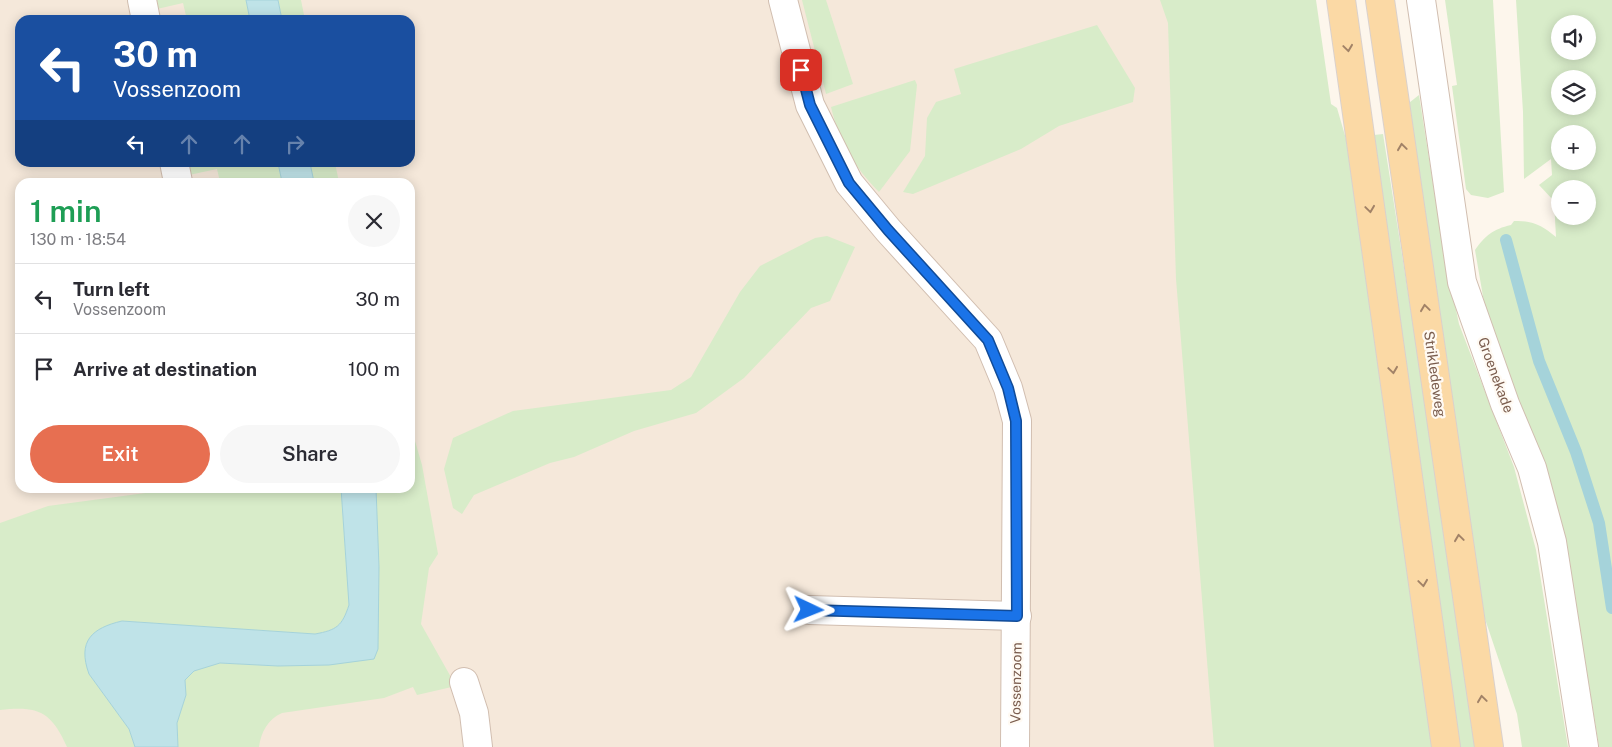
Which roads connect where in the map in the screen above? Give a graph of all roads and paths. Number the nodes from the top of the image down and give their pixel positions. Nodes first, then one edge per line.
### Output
1 (142, 0) edge
2 (783, 0) edge
3 (1341, 0) edge
4 (1380, 0) edge
5 (1421, 0) edge
6 (145, 15) edge
7 (809, 610) dead end
8 (1017, 616) junction
9 (464, 682) dead end
10 (478, 747) edge
11 (1015, 747) edge
12 (1446, 747) edge
13 (1489, 747) edge
14 (1584, 747) edge

1 - 6 street
2 - 8 street, Vossenzoom
3 -> 12 main road
13 -> 4 main road, Strikledeweg
5 - 14 street, Groenekade
7 - 8 street
8 - 11 street, Vossenzoom
9 - 10 street

